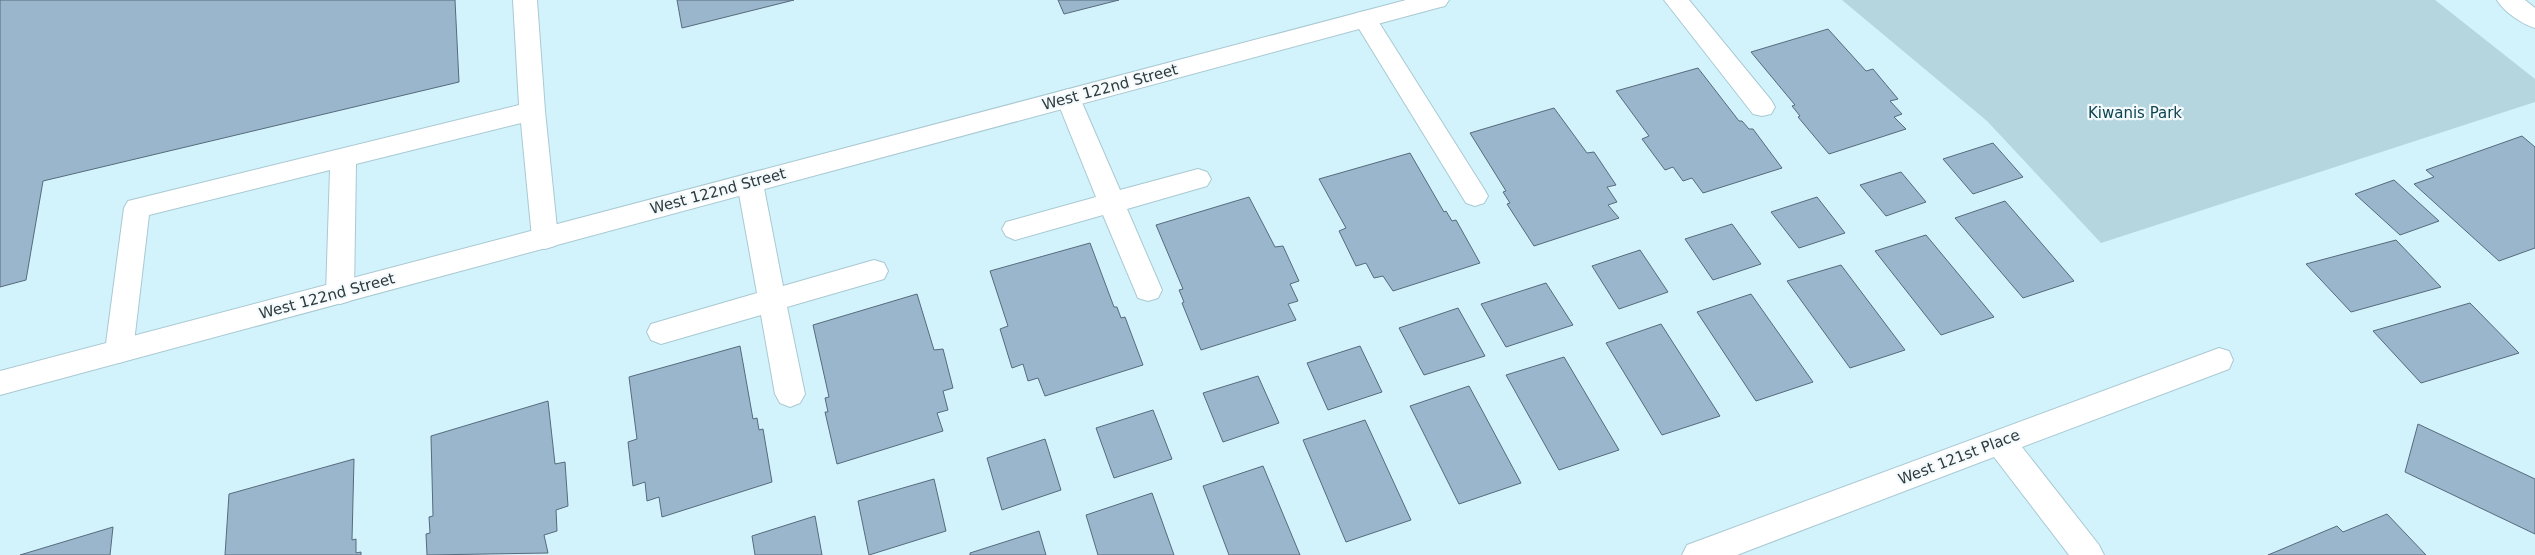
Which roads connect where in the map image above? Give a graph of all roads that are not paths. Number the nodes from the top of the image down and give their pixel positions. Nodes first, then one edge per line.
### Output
1 (525, 0) edge
2 (1437, 0) edge
3 (1676, 0) edge
4 (2509, 0) edge
5 (1365, 19) junction
6 (2535, 20) edge
7 (1068, 98) junction
8 (1762, 107) dead end
9 (532, 111) junction
10 (344, 157) junction
11 (1198, 179) dead end
12 (750, 183) junction
13 (1474, 196) dead end
14 (1110, 203) junction
15 (1015, 229) dead end
16 (545, 238) junction
17 (874, 271) dead end
18 (1148, 290) dead end
19 (340, 293) junction
20 (772, 301) junction
21 (661, 332) dead end
22 (119, 351) junction
23 (2219, 360) dead end
24 (0, 383) edge
25 (790, 394) dead end
26 (2000, 442) junction
27 (1698, 555) edge
28 (2088, 555) edge

1 - 9 street
2 - 5 street, West 122nd Street
3 - 8 street
4 - 6 street
5 - 7 street, West 122nd Street
5 - 13 street
7 - 12 street, West 122nd Street
7 - 14 street
9 - 10 street
9 - 16 street
10 - 19 street
10 - 22 street
11 - 14 street
12 - 16 street, West 122nd Street
12 - 20 street
14 - 15 street
14 - 18 street
16 - 19 street, West 122nd Street
17 - 20 street
19 - 22 street, West 122nd Street
20 - 21 street
20 - 25 street
22 - 24 street, West 122nd Street
23 - 26 street, West 121st Place
26 - 27 street, West 121st Place
26 - 28 street

